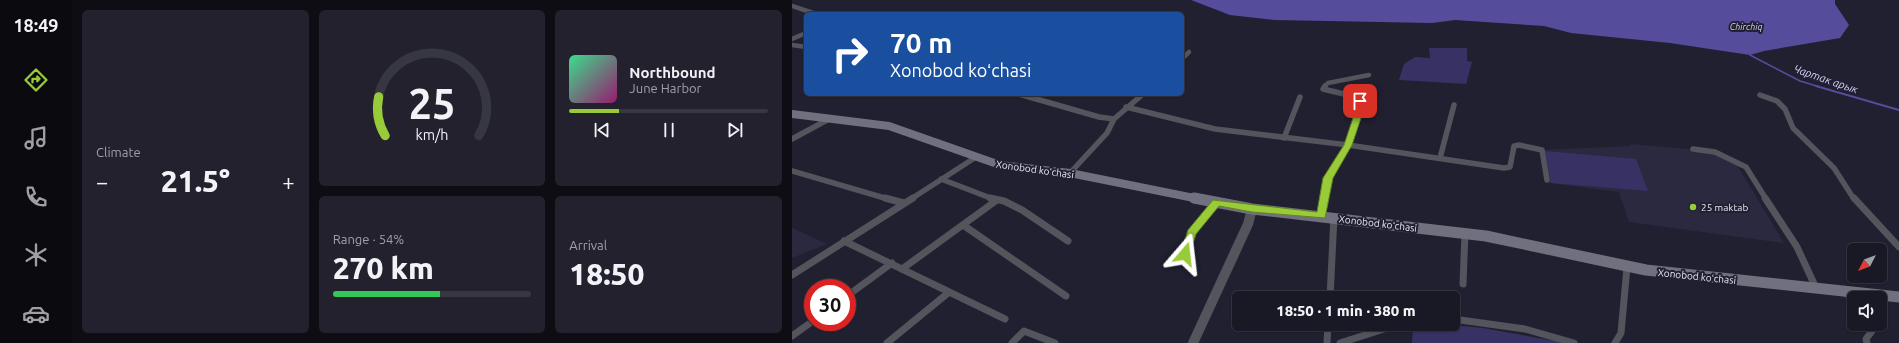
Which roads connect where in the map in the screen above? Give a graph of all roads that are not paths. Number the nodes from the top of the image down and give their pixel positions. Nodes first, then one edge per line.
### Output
1 (792, 6) edge
2 (810, 12) edge
3 (804, 34) edge
4 (792, 39) edge
5 (792, 44) edge
6 (804, 47) edge
7 (1189, 52) dead end
8 (1184, 57) edge
9 (1369, 75) dead end
10 (1760, 95) dead end
11 (1027, 96) edge
12 (1140, 96) edge
13 (1300, 97) dead end
14 (1454, 105) dead end
15 (1126, 107) junction
16 (792, 114) edge
17 (831, 118) junction
18 (1114, 119) junction
19 (1284, 138) junction
20 (792, 139) edge
21 (1348, 145) junction
22 (1693, 149) dead end
23 (976, 157) junction
24 (1440, 158) junction
25 (792, 171) edge
26 (1070, 173) junction
27 (941, 179) junction
28 (1547, 180) dead end
29 (997, 200) junction
30 (904, 203) junction
31 (1217, 203) junction
32 (1252, 209) junction
33 (1322, 216) junction
34 (1334, 218) junction
35 (963, 225) junction
36 (1465, 234) junction
37 (844, 241) junction
38 (1068, 241) dead end
39 (1899, 247) edge
40 (1185, 254) dead end
41 (892, 264) junction
42 (1627, 267) junction
43 (902, 269) junction
44 (792, 276) edge
45 (1463, 284) dead end
46 (1816, 288) junction
47 (856, 290) edge
48 (1330, 291) edge
49 (1846, 292) joint
50 (948, 293) junction
51 (1066, 296) dead end
52 (1899, 297) edge
53 (1005, 319) dead end
54 (1460, 320) edge
55 (804, 327) edge
56 (1328, 331) edge
57 (1378, 331) edge
58 (1872, 331) edge
59 (792, 336) edge
60 (888, 343) edge
61 (1012, 343) edge
62 (1055, 343) edge
63 (1193, 343) edge
64 (1327, 343) edge
65 (1340, 343) edge
66 (1574, 343) edge
67 (1615, 343) edge
68 (1867, 343) edge

1 - 2 street
3 - 4 street
5 - 6 street
7 - 8 street
9 - 21 street
10 - 39 street
11 - 18 street
12 - 15 street
13 - 19 street
14 - 24 street
15 - 18 street
15 - 19 street
16 - 17 main road, Xonobod koʻchasi
17 - 20 street
17 - 23 main road, Xonobod koʻchasi
18 - 26 street
19 - 21 street
21 - 24 street
21 - 33 street
22 - 46 street
23 - 26 main road, Xonobod koʻchasi
23 - 27 street
24 - 28 street
25 - 30 street
26 - 31 main road, Xonobod koʻchasi
27 - 29 street
27 - 30 street
29 - 35 street
29 - 38 street
30 - 37 street
31 - 32 main road, Xonobod koʻchasi
31 - 40 street
32 - 33 main road, Xonobod koʻchasi
32 - 63 street
33 - 34 main road, Xonobod koʻchasi
34 - 36 main road, Xonobod koʻchasi
34 - 48 street
35 - 43 street
35 - 51 street
36 - 42 main road, Xonobod koʻchasi
36 - 45 street
37 - 41 street
37 - 44 street
41 - 43 street
41 - 47 street
42 - 46 main road, Xonobod koʻchasi
42 - 67 street
43 - 50 street
46 - 49 main road, Xonobod koʻchasi
49 - 52 main road, Xonobod koʻchasi
50 - 53 street
50 - 60 street
54 - 66 street
55 - 59 street
56 - 64 street
57 - 65 street
58 - 68 street
61 - 62 street

